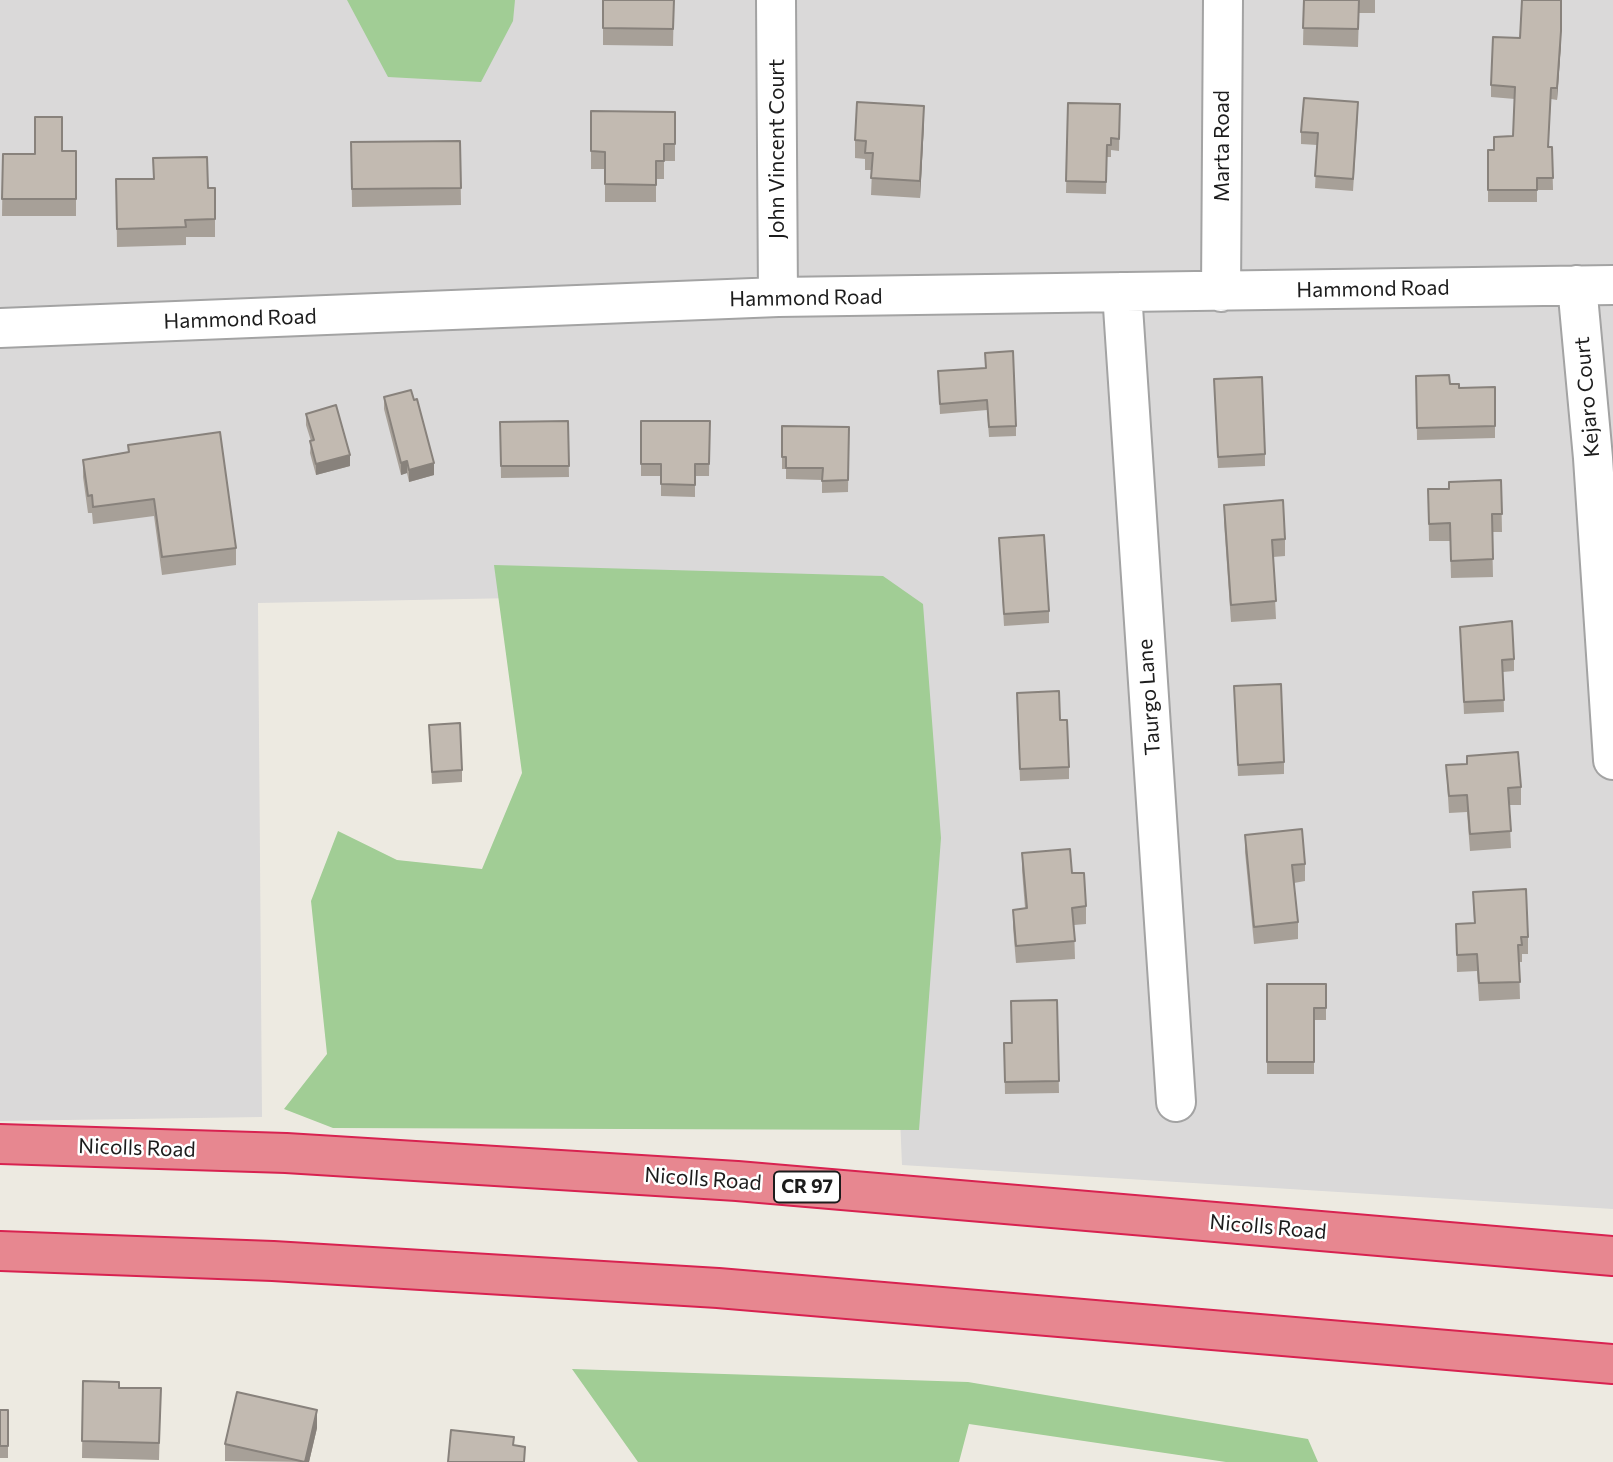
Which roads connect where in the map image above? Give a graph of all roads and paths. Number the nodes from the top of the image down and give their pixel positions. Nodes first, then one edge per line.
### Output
1 (776, 0) edge
2 (1223, 0) edge
3 (1595, 285) edge
4 (1122, 292) junction
5 (1221, 292) junction
6 (778, 298) junction
7 (0, 328) edge
8 (1613, 760) edge
9 (1175, 1102) dead end
10 (0, 1144) edge
11 (0, 1251) edge
12 (1613, 1256) edge
13 (1613, 1364) edge

1 - 6 street, John Vincent Court
2 - 5 street, Marta Road
3 - 5 street, Hammond Road
3 - 8 street, Kejaro Court
4 - 5 street, Hammond Road
4 - 6 street, Hammond Road
4 - 9 street, Taurgo Lane
6 - 7 street, Hammond Road
10 - 12 highway, Nicolls Road / CR 97
11 - 13 highway

